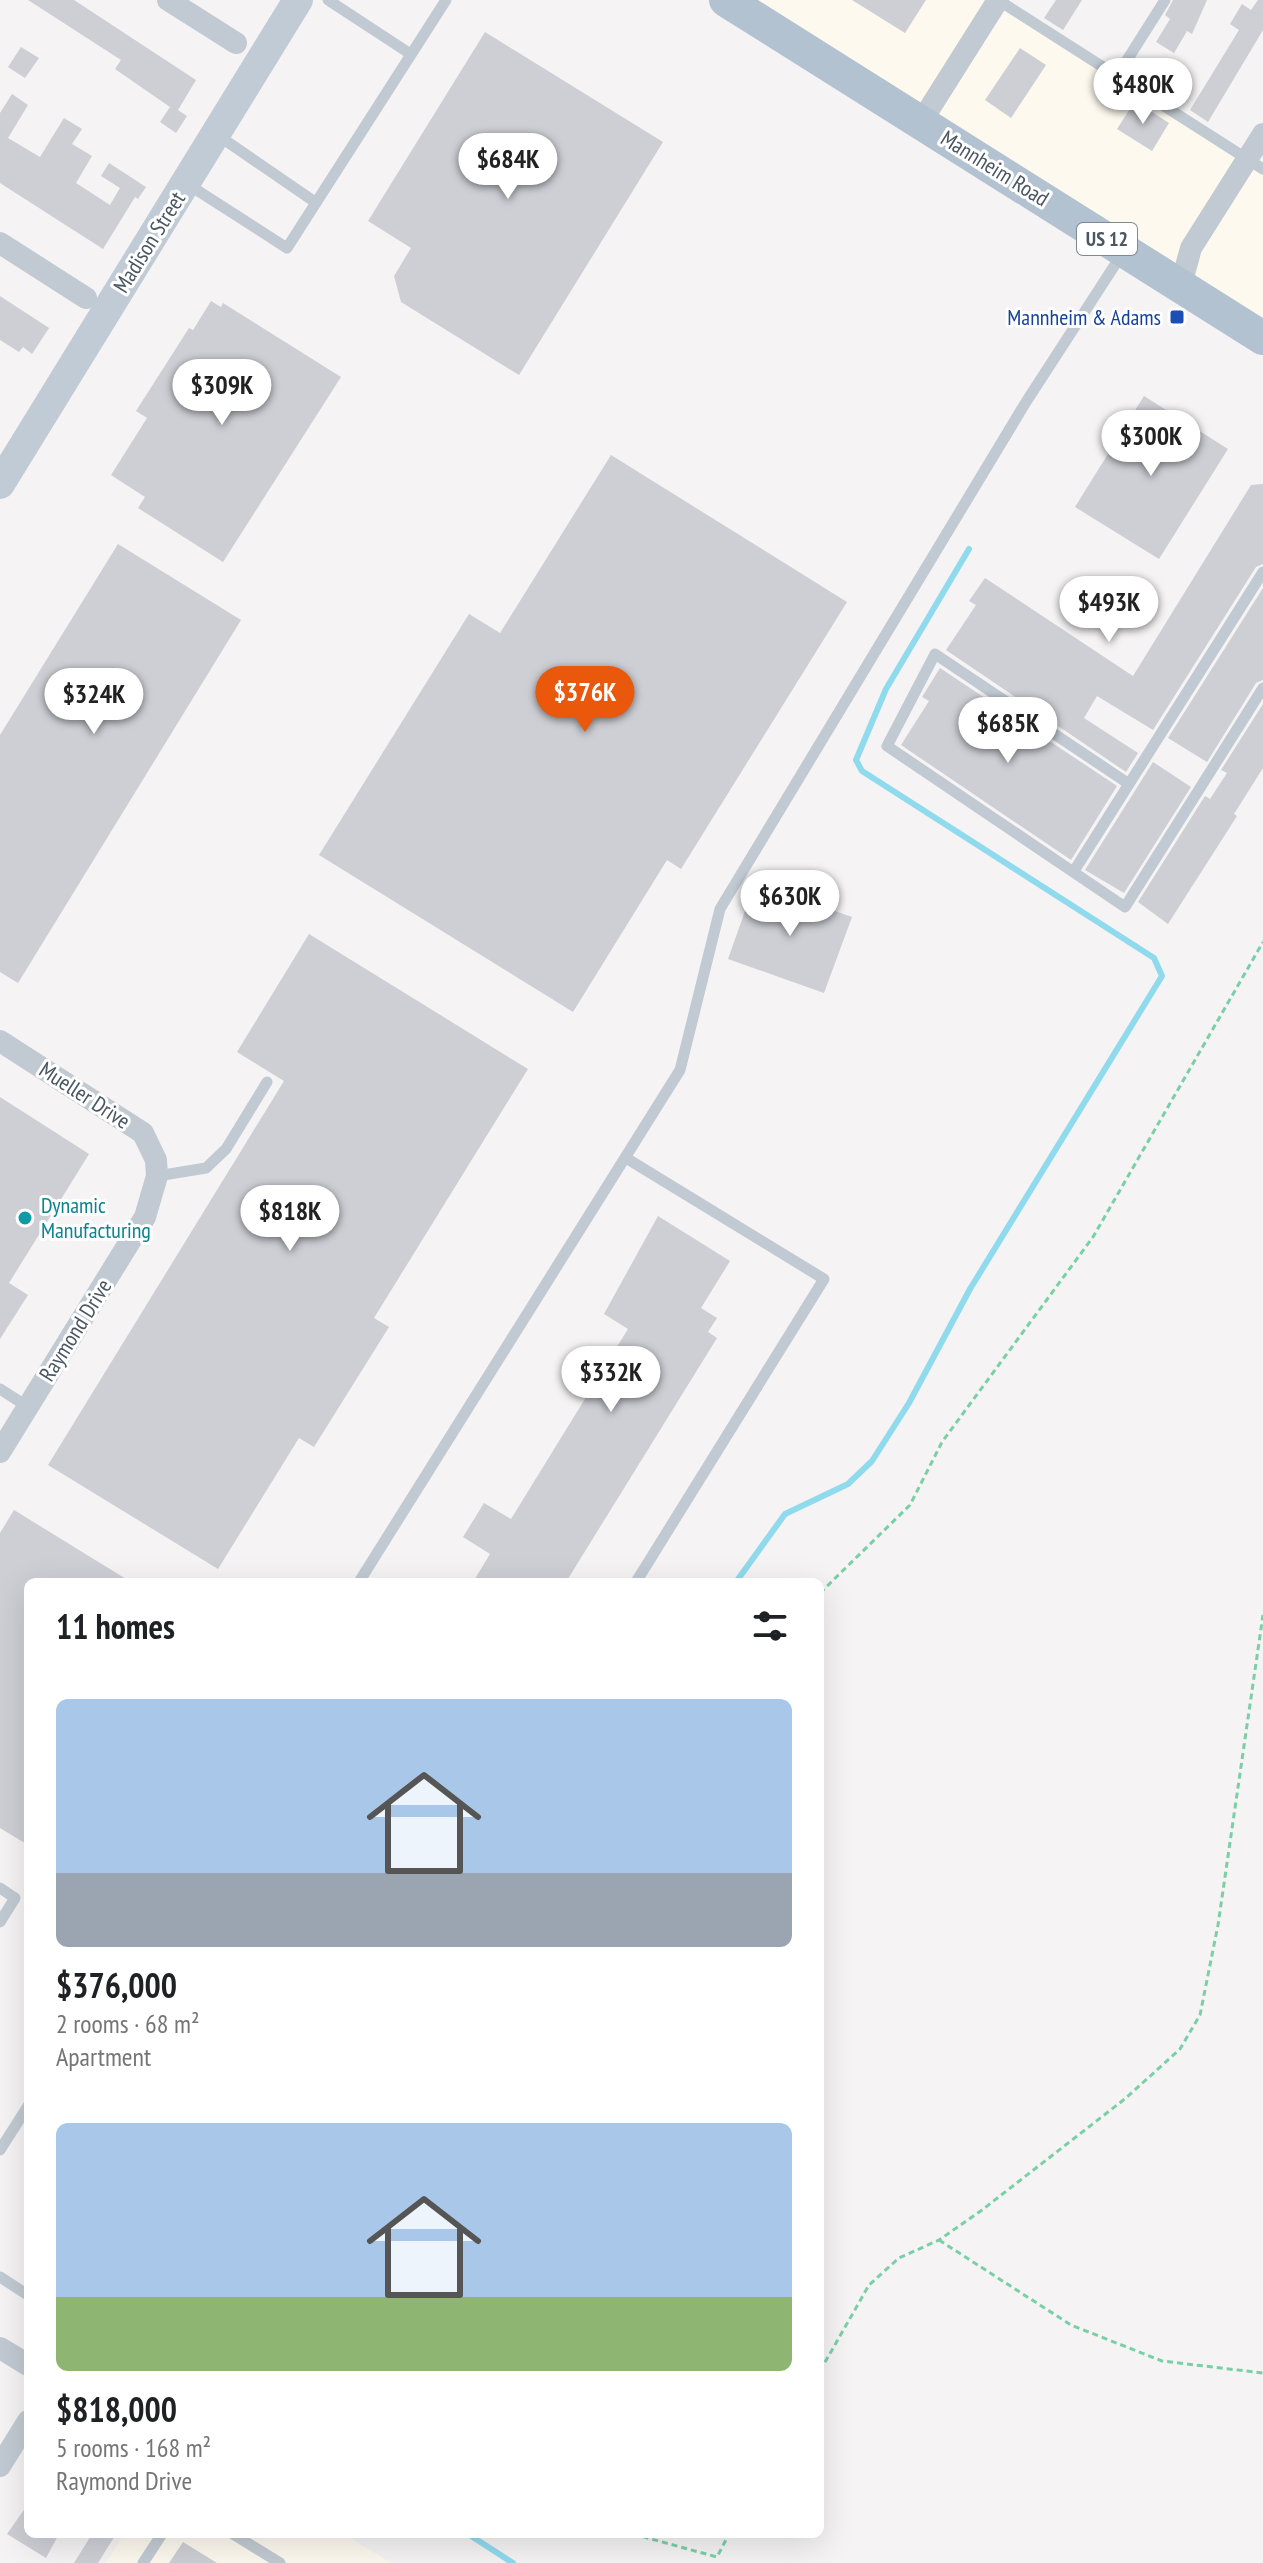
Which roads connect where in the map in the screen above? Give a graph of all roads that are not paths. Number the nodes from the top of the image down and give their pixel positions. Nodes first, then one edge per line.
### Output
1 (168, 0) edge
2 (298, 0) edge
3 (328, 0) edge
4 (446, 0) edge
5 (726, 0) edge
6 (998, 0) edge
7 (1165, 0) edge
8 (236, 43) dead end
9 (409, 53) junction
10 (1117, 76) junction
11 (921, 122) junction
12 (216, 133) junction
13 (1263, 134) edge
14 (1255, 164) edge
15 (186, 183) junction
16 (315, 202) junction
17 (0, 243) edge
18 (1125, 250) junction
19 (1181, 285) junction
20 (86, 298) dead end
21 (1263, 338) edge
22 (0, 484) edge
23 (1263, 572) edge
24 (1263, 688) edge
25 (1129, 784) junction
26 (1074, 871) junction
27 (0, 1041) edge
28 (267, 1082) dead end
29 (626, 1158) junction
30 (157, 1168) junction
31 (0, 1389) edge
32 (28, 1407) junction
33 (0, 1452) edge
34 (362, 1578) edge
35 (638, 1578) edge
36 (0, 1888) edge
37 (0, 1922) edge
38 (24, 2112) edge
39 (0, 2150) edge
40 (0, 2277) edge
41 (24, 2292) edge
42 (0, 2348) edge
43 (24, 2363) edge
44 (24, 2427) edge
45 (0, 2466) edge
46 (159, 2538) edge
47 (239, 2538) edge
48 (143, 2563) edge
49 (280, 2563) edge

1 - 8 street
2 - 12 street, Madison Street
3 - 9 lane
4 - 9 lane
5 - 11 main road, Mannheim Road / US 12
6 - 10 lane
6 - 11 street
7 - 10 lane
9 - 16 lane
10 - 14 lane
11 - 18 main road, Mannheim Road / US 12
12 - 15 street, Madison Street
12 - 16 lane
13 - 14 street
14 - 19 street
15 - 16 lane
15 - 22 street, Madison Street
17 - 20 street
18 - 19 main road, Mannheim Road / US 12
18 - 29 lane
19 - 21 main road, Mannheim Road / US 12
23 - 25 lane
24 - 26 lane
25 - 26 lane
25 - 26 lane
27 - 30 street, Mueller Drive
28 - 30 lane
29 - 34 lane
29 - 35 lane
30 - 32 street, Raymond Drive
31 - 32 lane
32 - 33 street, Raymond Drive
36 - 37 lane
38 - 39 lane
40 - 41 lane
42 - 43 street
44 - 45 street
46 - 48 lane
47 - 49 lane

